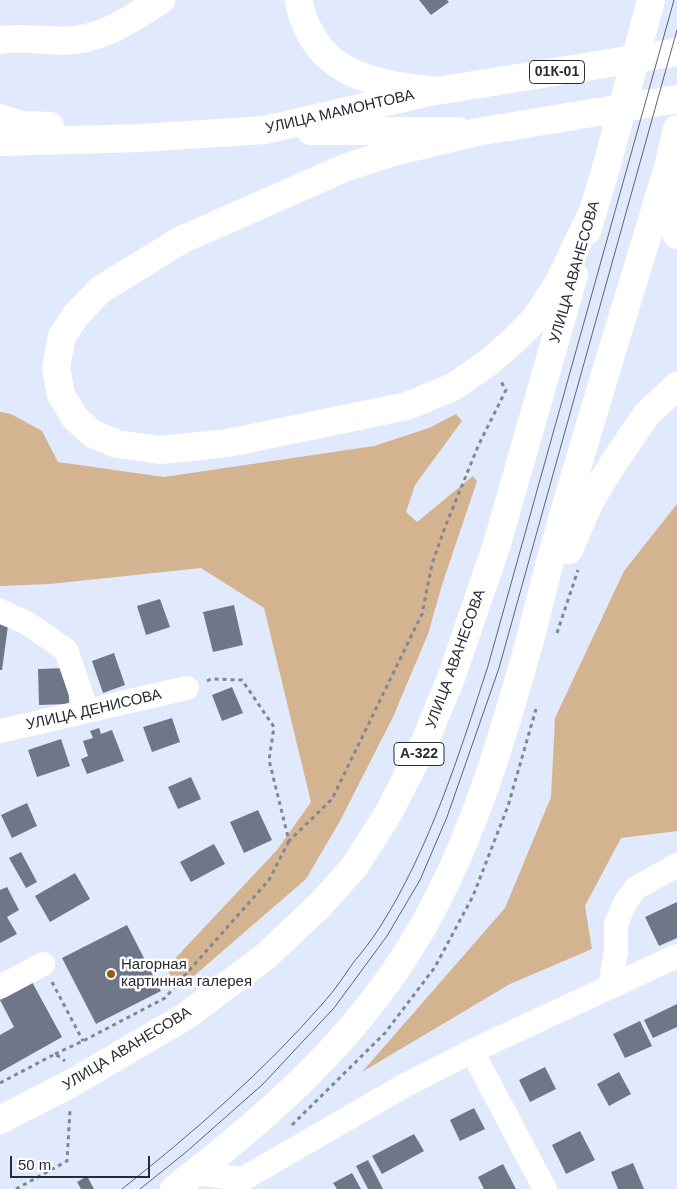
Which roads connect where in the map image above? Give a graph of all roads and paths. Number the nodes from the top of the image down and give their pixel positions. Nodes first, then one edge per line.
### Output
1 (161, 0) edge
2 (299, 0) edge
3 (648, 8) edge
4 (0, 40) edge
5 (677, 52) edge
6 (437, 91) junction
7 (677, 99) edge
8 (0, 118) edge
9 (677, 129) edge
10 (265, 130) junction
11 (477, 132) junction
12 (140, 138) junction
13 (0, 142) edge
14 (668, 163) junction
15 (592, 213) junction
16 (677, 235) edge
17 (488, 364) junction
18 (677, 386) edge
19 (0, 611) edge
20 (528, 648) junction
21 (187, 688) joint
22 (87, 711) junction
23 (0, 731) edge
24 (289, 841) junction
25 (677, 865) edge
26 (677, 956) edge
27 (43, 964) joint
28 (610, 986) junction
29 (0, 987) edge
30 (83, 1041) junction
31 (472, 1051) junction
32 (56, 1054) junction
33 (0, 1083) edge
34 (72, 1083) junction
35 (0, 1120) edge
36 (185, 1181) edge
37 (16, 1189) edge
38 (545, 1189) edge

1 - 4 main road
2 - 6 main road
3 - 15 main road, УЛИЦА АВАНЕСОВА / А-322
5 - 6 main road, УЛИЦА МАМОНТОВА / 01К-01
6 - 10 main road, УЛИЦА МАМОНТОВА
7 - 11 main road
8 - 12 main road
9 - 14 main road
10 - 11 main road
10 - 12 main road, УЛИЦА МАМОНТОВА
11 - 17 main road
12 - 13 main road, УЛИЦА МАМОНТОВА
14 - 16 main road
14 - 20 main road
15 - 17 main road
15 - 34 main road, УЛИЦА АВАНЕСОВА / А-322
17 - 24 path
18 - 20 main road
19 - 22 street
20 - 36 main road
21 - 22 street, УЛИЦА ДЕНИСОВА
21 - 24 path
22 - 23 street, УЛИЦА ДЕНИСОВА
24 - 30 path
25 - 28 street
26 - 28 street
27 - 29 street
27 - 30 path
28 - 31 street
30 - 32 path
31 - 36 street
31 - 38 street
32 - 33 path
32 - 34 path
34 - 35 main road, УЛИЦА АВАНЕСОВА / А-322
34 - 37 path

